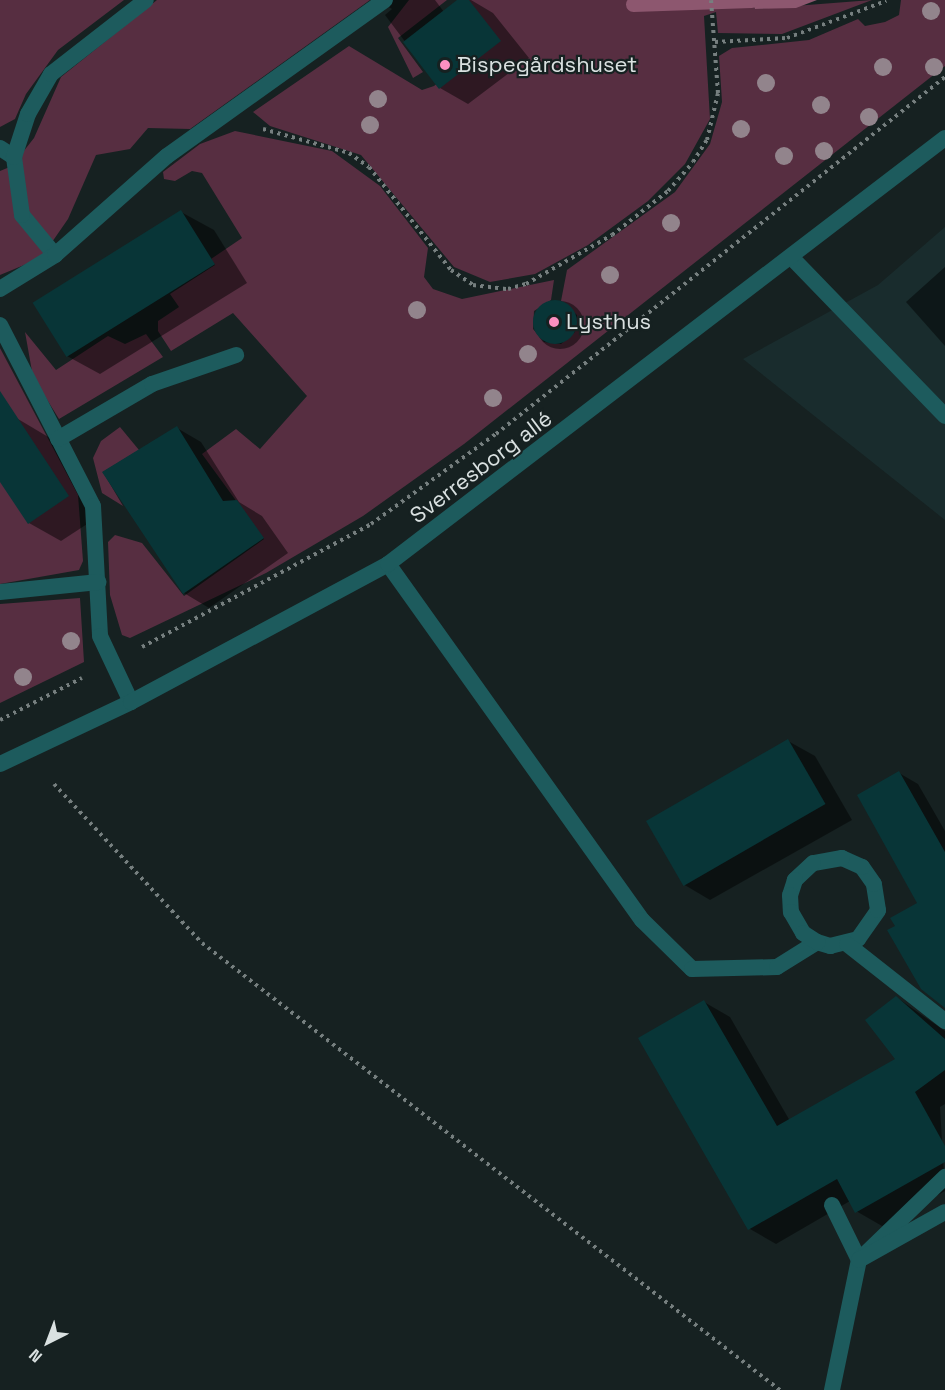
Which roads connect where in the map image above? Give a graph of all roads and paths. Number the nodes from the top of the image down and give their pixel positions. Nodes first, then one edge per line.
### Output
1 (146, 0) edge
2 (385, 0) edge
3 (711, 0) edge
4 (886, 1) edge
5 (715, 42) junction
6 (945, 77) edge
7 (230, 112) junction
8 (945, 138) edge
9 (7, 152) edge
10 (54, 255) junction
11 (792, 258) junction
12 (0, 289) edge
13 (0, 326) edge
14 (236, 355) dead end
15 (945, 416) edge
16 (58, 440) junction
17 (388, 564) junction
18 (98, 582) junction
19 (0, 592) edge
20 (110, 664) junction
21 (130, 702) junction
22 (0, 720) edge
23 (0, 764) edge
24 (54, 784) dead end
25 (817, 942) junction
26 (847, 944) junction
27 (945, 1021) edge
28 (945, 1177) edge
29 (832, 1205) dead end
30 (945, 1212) edge
31 (859, 1260) junction
32 (780, 1390) edge
33 (831, 1390) edge

1 - 9 street
2 - 7 street
3 - 5 path
4 - 5 path
5 - 7 path
6 - 20 path
7 - 10 street
8 - 11 street, Sverresborg allé
9 - 10 street
10 - 12 street
11 - 15 street
11 - 17 street, Sverresborg allé
13 - 16 street
14 - 16 street
16 - 18 street
17 - 21 street, Sverresborg allé
17 - 25 street
18 - 19 street
18 - 20 street
20 - 21 street
20 - 22 path
21 - 23 street, Sverresborg allé
24 - 32 path
25 - 26 street
25 - 26 street
26 - 27 street
28 - 31 street
29 - 31 street
30 - 31 street
31 - 33 street

